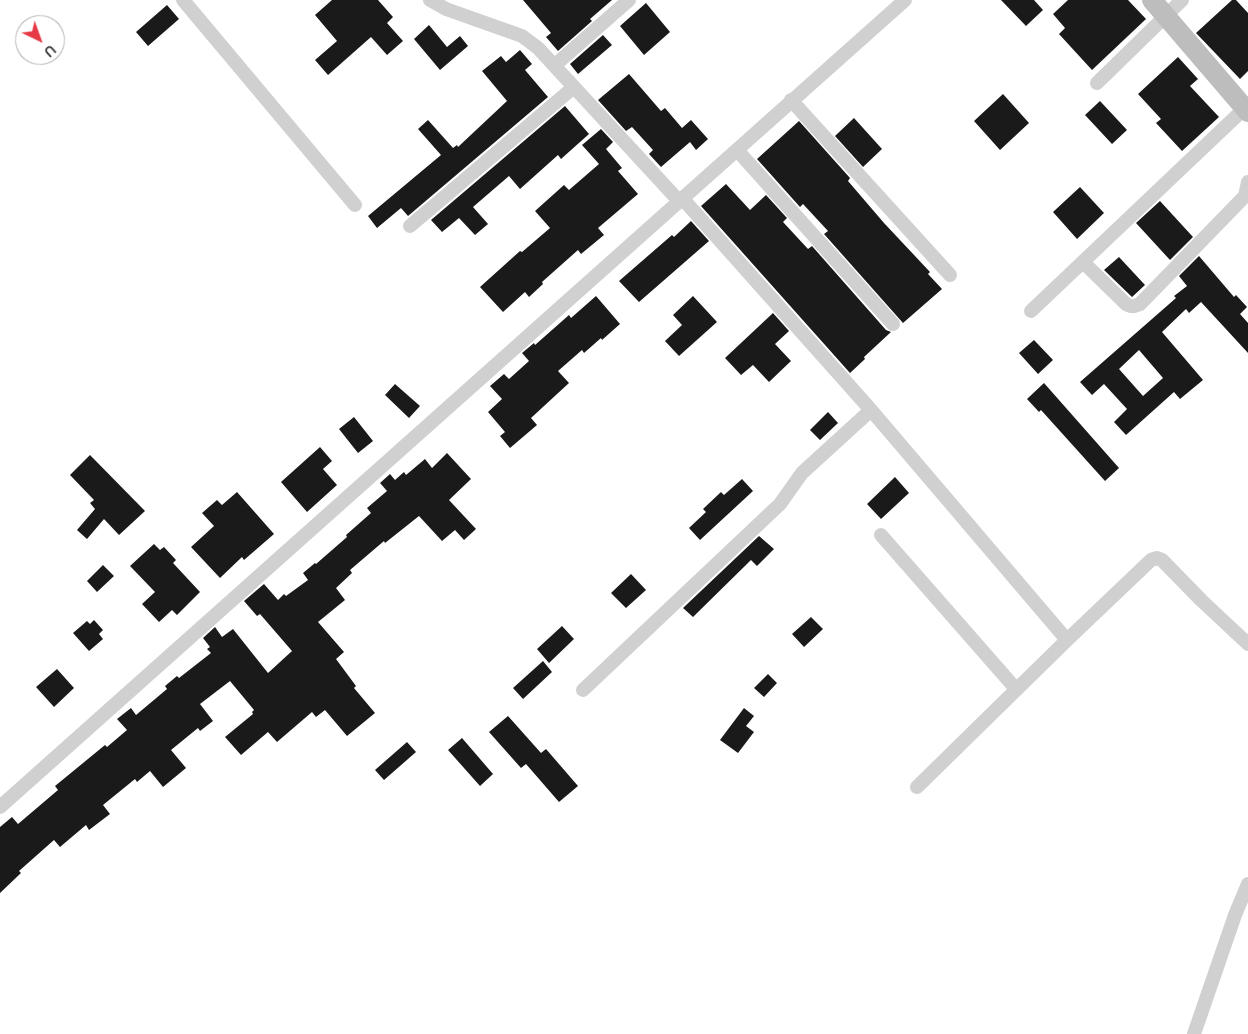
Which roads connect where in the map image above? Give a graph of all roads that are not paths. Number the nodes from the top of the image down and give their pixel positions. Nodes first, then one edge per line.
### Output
1 (183, 0) edge
2 (430, 0) edge
3 (629, 0) edge
4 (905, 0) edge
5 (1152, 0) edge
6 (1182, 0) edge
7 (1165, 16) junction
8 (555, 65) junction
9 (1098, 83) dead end
10 (574, 87) junction
11 (791, 100) junction
12 (1247, 108) edge
13 (737, 150) junction
14 (1248, 182) edge
15 (681, 200) junction
16 (354, 205) dead end
17 (410, 226) dead end
18 (1083, 262) junction
19 (950, 275) dead end
20 (1031, 312) dead end
21 (893, 324) dead end
22 (871, 410) junction
23 (881, 535) dead end
24 (1067, 640) junction
25 (1248, 644) edge
26 (1016, 689) junction
27 (583, 690) dead end
28 (917, 788) dead end
29 (0, 807) edge
30 (1248, 884) edge
31 (1194, 1034) edge

1 - 16 street
2 - 8 street
3 - 8 street
4 - 11 street
5 - 7 street
6 - 7 street
7 - 9 street
7 - 12 street
8 - 10 street
10 - 15 street
10 - 17 street
11 - 13 street
11 - 19 street
12 - 18 street
13 - 15 street
13 - 21 street
14 - 18 street
15 - 22 street
15 - 29 street
18 - 20 street
22 - 24 street
22 - 27 street
23 - 26 street
24 - 25 street
24 - 26 street
26 - 28 street
30 - 31 street

